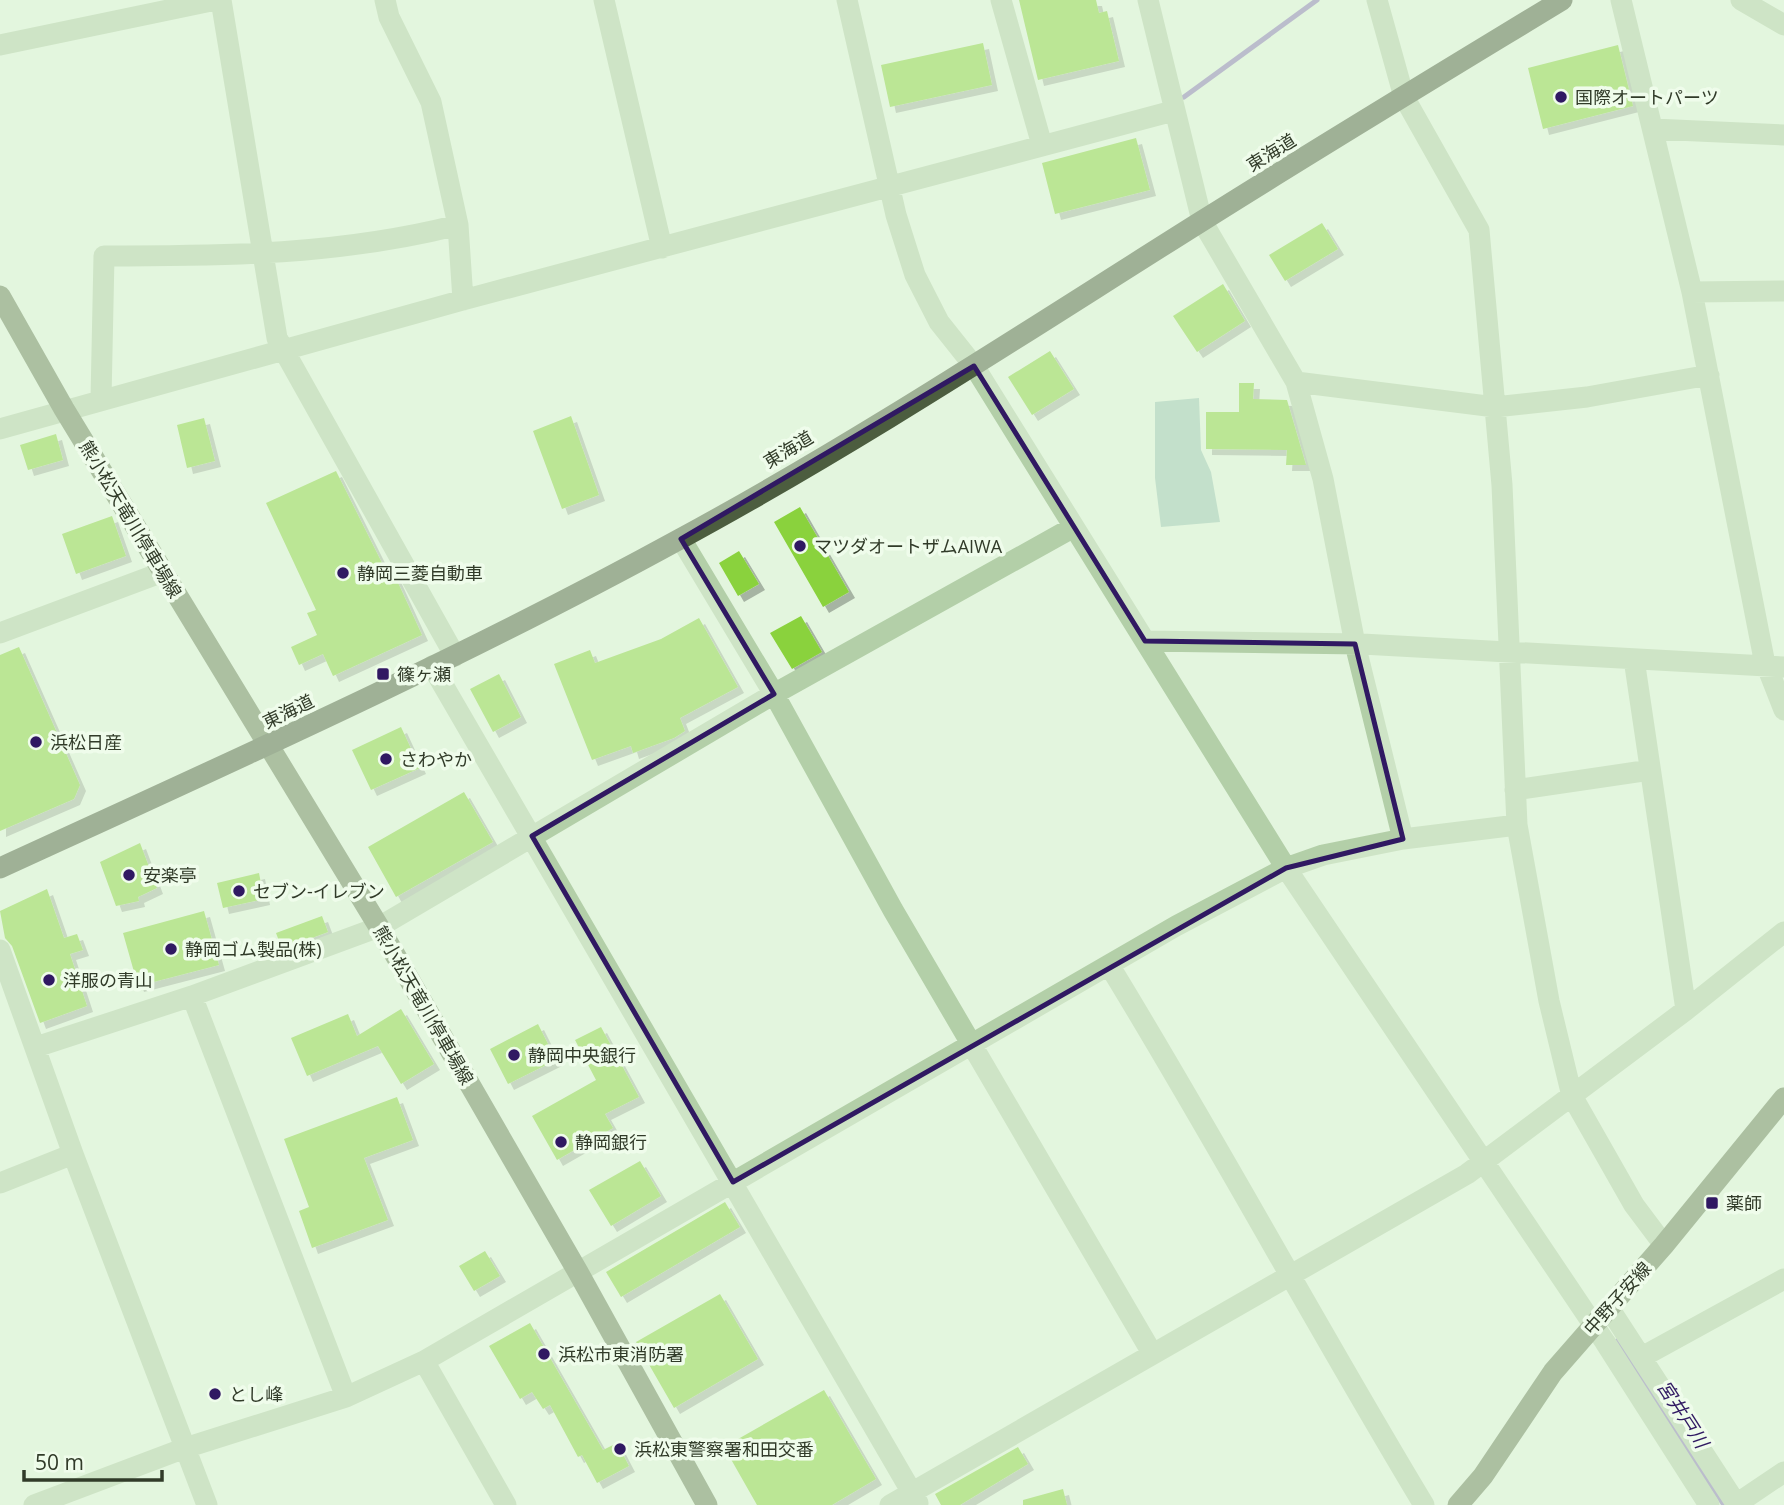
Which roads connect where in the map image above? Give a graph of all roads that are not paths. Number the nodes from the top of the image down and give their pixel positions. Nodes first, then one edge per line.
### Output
1 (218, 0) edge
2 (385, 0) edge
3 (604, 0) edge
4 (847, 0) edge
5 (1001, 0) edge
6 (1148, 0) edge
7 (1377, 0) edge
8 (1562, 0) edge
9 (1621, 0) edge
10 (1741, 0) edge
11 (1784, 25) edge
12 (0, 46) edge
13 (1404, 97) junction
14 (1173, 111) junction
15 (1653, 129) junction
16 (1784, 135) edge
17 (1042, 145) junction
18 (892, 187) junction
19 (1202, 221) junction
20 (458, 225) junction
21 (662, 248) junction
22 (262, 255) junction
23 (1784, 291) edge
24 (1692, 292) junction
25 (0, 296) edge
26 (463, 300) junction
27 (284, 351) junction
28 (974, 366) junction
29 (1709, 375) junction
30 (1296, 382) junction
31 (101, 398) junction
32 (1496, 407) junction
33 (64, 409) junction
34 (0, 429) edge
35 (1072, 528) junction
36 (681, 539) junction
37 (163, 572) junction
38 (0, 633) edge
39 (1145, 641) junction
40 (1355, 644) junction
41 (1508, 651) junction
42 (455, 656) junction
43 (1634, 659) junction
44 (432, 666) junction
45 (1776, 667) edge
46 (775, 694) junction
47 (1784, 710) edge
48 (271, 745) junction
49 (1650, 770) junction
50 (1515, 790) junction
51 (1517, 825) junction
52 (532, 836) junction
53 (1403, 839) junction
54 (0, 868) edge
55 (1286, 868) junction
56 (379, 927) junction
57 (1784, 932) edge
58 (0, 950) edge
59 (1109, 965) junction
60 (192, 996) junction
61 (1686, 1010) junction
62 (971, 1045) junction
63 (36, 1047) junction
64 (1572, 1096) junction
65 (1784, 1098) edge
66 (73, 1154) junction
67 (1482, 1162) junction
68 (733, 1182) junction
69 (0, 1183) edge
70 (1664, 1245) junction
71 (578, 1272) junction
72 (1288, 1275) junction
73 (1784, 1279) edge
74 (1609, 1308) junction
75 (1593, 1324) junction
76 (1152, 1353) junction
77 (1642, 1357) junction
78 (425, 1361) junction
79 (346, 1397) junction
80 (185, 1448) junction
81 (1784, 1472) edge
82 (915, 1499) edge
83 (34, 1505) edge
84 (207, 1505) edge
85 (506, 1505) edge
86 (707, 1505) edge
87 (890, 1505) edge
88 (1424, 1505) edge
89 (1458, 1505) edge
90 (1709, 1505) edge
91 (1736, 1505) edge

1 - 12 street
1 - 22 street
2 - 20 street
3 - 21 street
4 - 18 street
5 - 17 street
6 - 14 street
7 - 13 street
8 - 13 highway, 東海道
9 - 15 street
10 - 11 street
13 - 19 highway, 東海道
13 - 32 street
14 - 17 street
14 - 19 street
15 - 16 street
15 - 24 street
17 - 18 street
18 - 21 street
18 - 28 street
19 - 28 highway, 東海道
19 - 30 street
20 - 22 street
20 - 26 street
21 - 26 street
22 - 27 street
22 - 31 street
23 - 24 street
24 - 29 street
25 - 33 main road, 熊小松天竜川停車場線
26 - 27 street
27 - 31 street
27 - 42 street
28 - 35 street
28 - 36 highway, 東海道
29 - 32 street
29 - 45 street
30 - 32 street
30 - 40 street
31 - 33 street
32 - 41 street
33 - 34 street
33 - 37 main road, 熊小松天竜川停車場線
35 - 39 street
35 - 46 street
36 - 42 highway, 東海道
36 - 46 street
37 - 38 street
37 - 48 main road, 熊小松天竜川停車場線
39 - 40 street
39 - 55 street
40 - 41 street
40 - 53 street
41 - 43 street
41 - 50 street
42 - 44 highway, 東海道
43 - 45 street
43 - 49 street
44 - 48 highway, 東海道
44 - 52 street
45 - 47 street
46 - 52 street
46 - 62 street
48 - 54 highway, 東海道
48 - 56 main road, 熊小松天竜川停車場線
49 - 50 street
49 - 61 street
50 - 51 street
51 - 53 street
51 - 64 street
52 - 56 street
52 - 68 street
53 - 55 street
55 - 59 street
55 - 67 street
56 - 60 street
56 - 71 main road, 熊小松天竜川停車場線
57 - 61 street
58 - 63 street
59 - 62 street
59 - 72 street
60 - 63 street
60 - 79 street
61 - 64 street
62 - 68 street
62 - 76 street
63 - 66 street
64 - 67 street
64 - 70 street
65 - 70 main road, 中野子安線
66 - 69 street
66 - 80 street
67 - 72 street
67 - 75 street
68 - 71 street
68 - 82 street
70 - 74 main road, 中野子安線
71 - 78 street
71 - 86 main road, 熊小松天竜川停車場線
72 - 76 street
72 - 88 street
73 - 77 street
74 - 75 main road, 中野子安線
74 - 77 street
75 - 89 main road, 中野子安線
75 - 90 street
76 - 82 street
77 - 91 street
78 - 79 street
78 - 85 street
79 - 80 street
80 - 83 street
80 - 84 street
81 - 91 street
82 - 87 street

